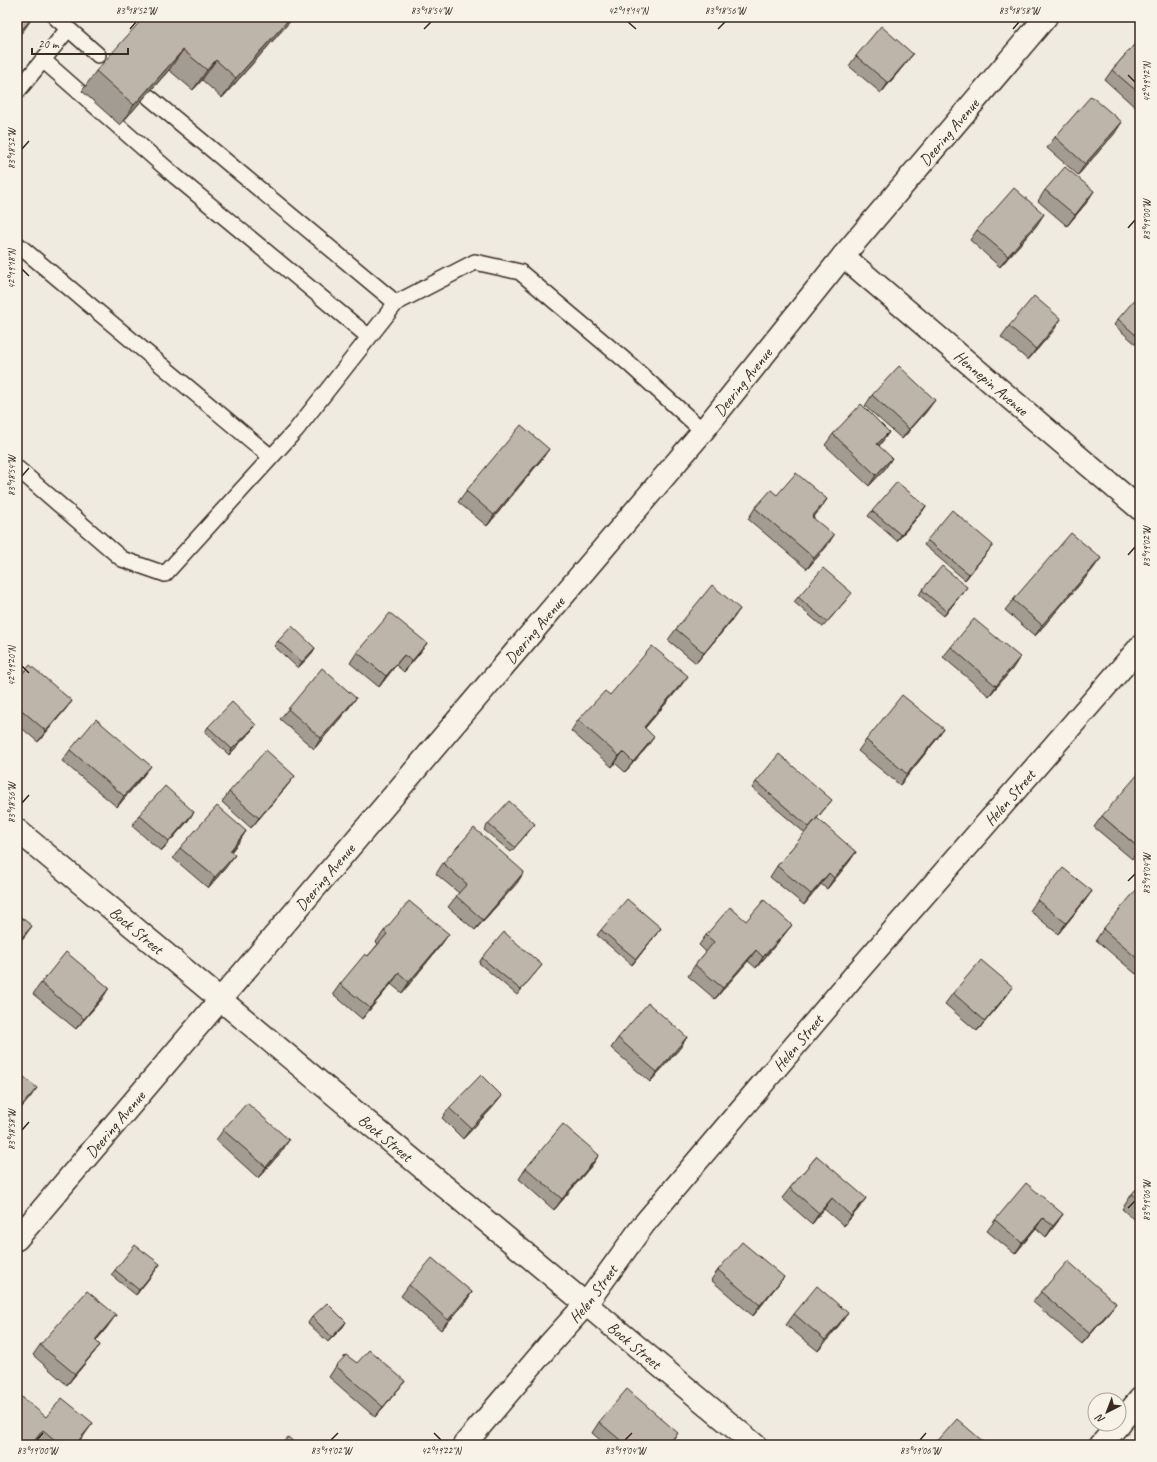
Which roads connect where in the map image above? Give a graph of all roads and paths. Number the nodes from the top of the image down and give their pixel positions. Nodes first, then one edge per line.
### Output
1 (55, 17) edge
2 (1046, 17) edge
3 (68, 29) junction
4 (98, 55) dead end
5 (43, 60) junction
6 (17, 92) edge
7 (149, 97) edge
8 (17, 244) edge
9 (843, 256) junction
10 (396, 303) junction
11 (370, 337) junction
12 (703, 430) junction
13 (271, 457) junction
14 (17, 468) edge
15 (1140, 508) edge
16 (1140, 647) edge
17 (17, 830) edge
18 (221, 998) junction
19 (17, 1239) edge
20 (586, 1304) junction
21 (1140, 1399) edge
22 (1127, 1414) edge
23 (1112, 1432) edge
24 (464, 1445) edge
25 (755, 1445) edge
26 (1101, 1445) edge

1 - 3 lane
2 - 9 street, Deering Avenue
3 - 4 lane
3 - 5 lane
5 - 6 lane
5 - 11 lane
7 - 10 lane
8 - 13 lane
9 - 12 street, Deering Avenue
9 - 15 street, Hennepin Avenue
10 - 11 lane
10 - 12 lane
11 - 13 lane
12 - 18 street, Deering Avenue
13 - 14 lane
16 - 20 street, Helen Street
17 - 18 street, Bock Street
18 - 19 street, Deering Avenue
18 - 20 street, Bock Street
20 - 24 street, Helen Street
20 - 25 street, Bock Street
21 - 22 street
23 - 26 street

